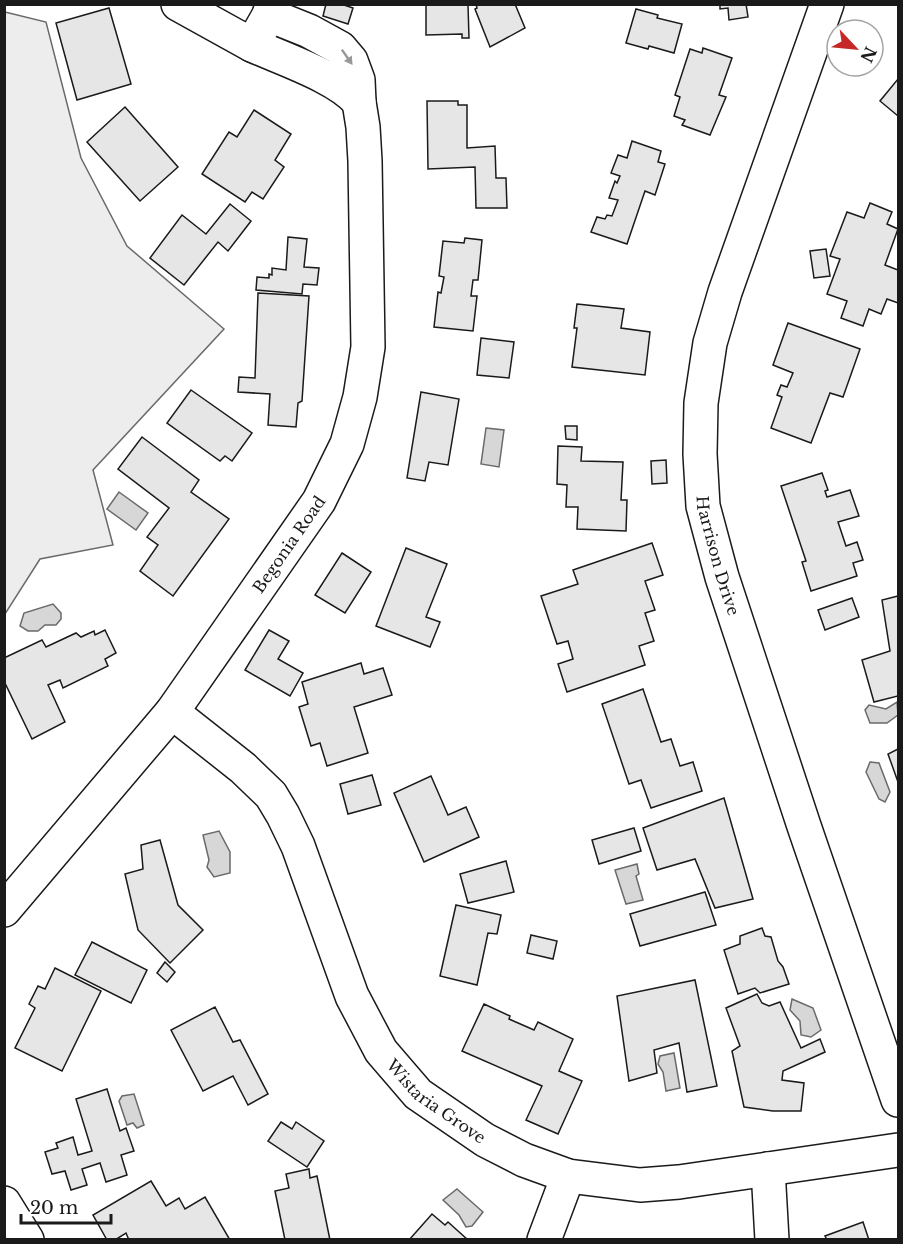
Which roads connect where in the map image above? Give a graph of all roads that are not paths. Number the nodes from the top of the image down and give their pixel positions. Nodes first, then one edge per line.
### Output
1 (178, 4) edge
2 (827, 4) edge
3 (270, 10) edge
4 (252, 45) junction
5 (358, 102) junction
6 (172, 712) junction
7 (4, 910) edge
8 (898, 1100) edge
9 (898, 1150) edge
10 (768, 1169) junction
11 (568, 1176) junction
12 (4, 1203) edge
13 (27, 1239) edge
14 (544, 1239) edge
15 (772, 1239) edge

1 - 4 street
2 - 8 street, Harrison Drive
3 - 4 street
3 -> 5 street, Begonia Road
4 - 5 street
5 - 6 street, Begonia Road
6 - 7 street, Begonia Road
6 - 11 street, Wistaria Grove
9 - 10 street, Wistaria Grove
10 - 11 street, Wistaria Grove
10 - 15 street
11 - 14 street
12 - 13 street

